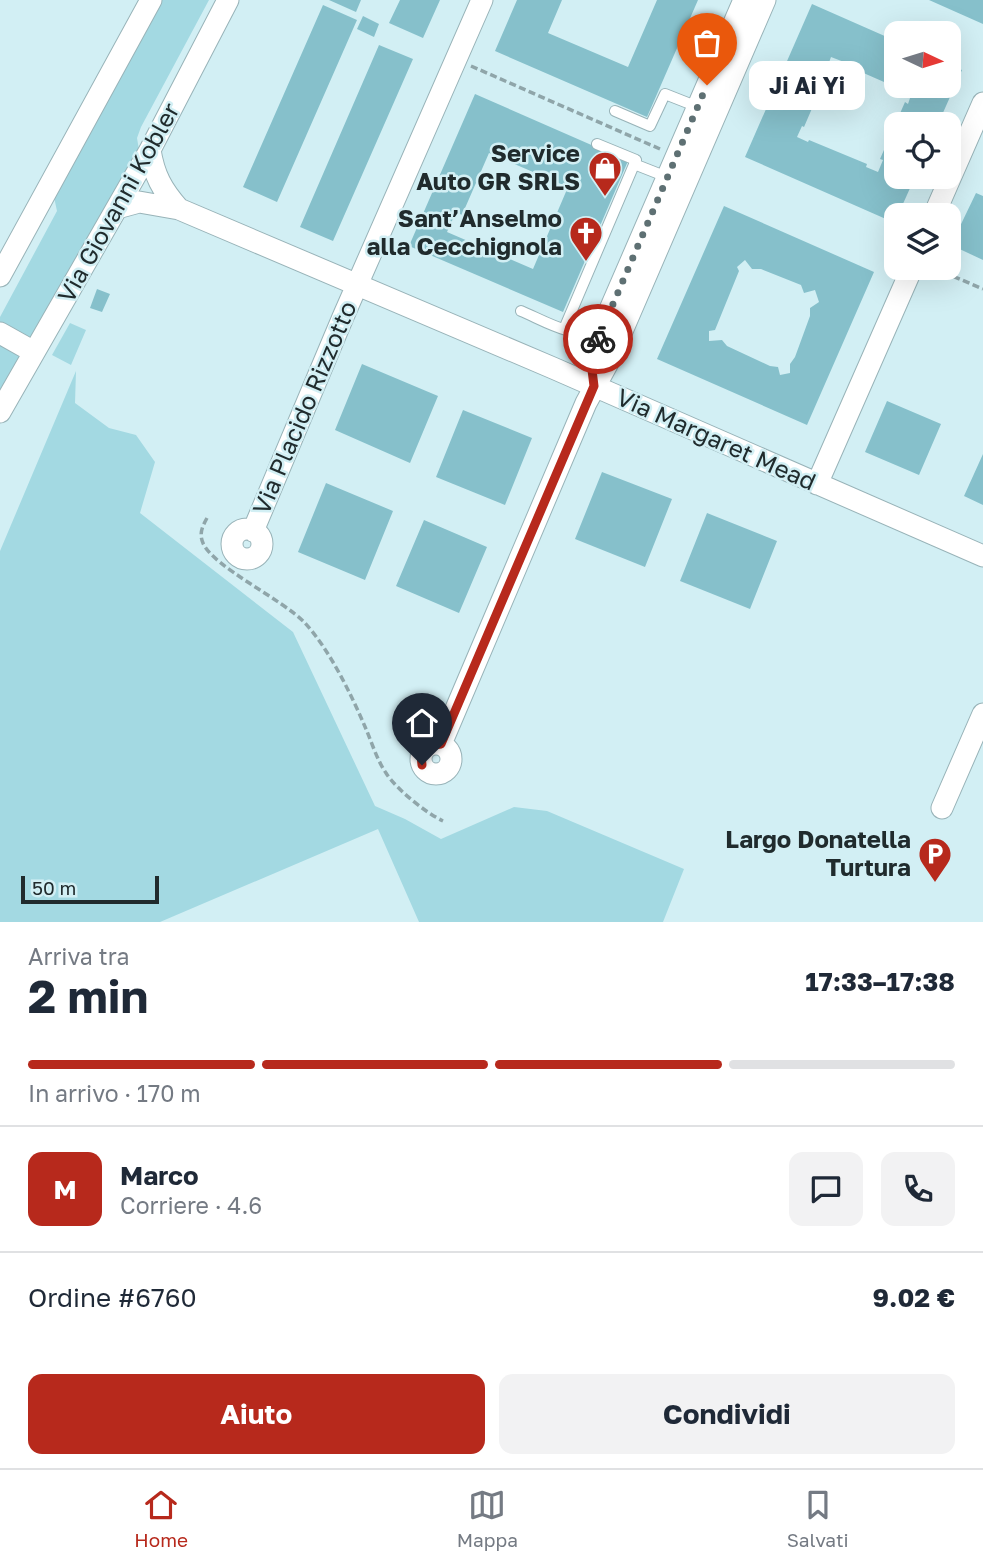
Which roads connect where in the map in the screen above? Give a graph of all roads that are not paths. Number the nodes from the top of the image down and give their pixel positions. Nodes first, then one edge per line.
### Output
1 (151, 0) edge
2 (228, 0) edge
3 (482, 0) edge
4 (744, 0) edge
5 (765, 0) edge
6 (983, 103) edge
7 (698, 107) junction
8 (615, 111) dead end
9 (597, 144) dead end
10 (150, 150) junction
11 (634, 164) junction
12 (667, 177) junction
13 (939, 203) edge
14 (117, 208) junction
15 (178, 209) junction
16 (0, 276) edge
17 (907, 280) edge
18 (358, 285) junction
19 (521, 311) dead end
20 (602, 328) junction
21 (564, 329) junction
22 (0, 333) edge
23 (25, 347) dead end
24 (594, 386) junction
25 (2, 407) edge
26 (817, 484) junction
27 (253, 531) dead end
28 (983, 556) edge
29 (983, 714) edge
30 (441, 744) dead end
31 (942, 808) dead end

1 - 16 street
2 - 10 street, Via Giovanni Kobler
3 - 18 street, Via Placido Rizzotto
4 - 7 street
5 - 24 street
6 - 13 street
7 - 8 lane
7 - 12 street
9 - 11 lane
10 - 14 street, Via Giovanni Kobler
10 - 15 street
11 - 12 lane
11 - 21 lane
12 - 20 street
14 - 15 street, Via Margaret Mead
14 - 25 street, Via Giovanni Kobler
15 - 18 street, Via Margaret Mead
17 - 26 street
18 - 24 street, Via Margaret Mead
18 - 27 street, Via Placido Rizzotto
19 - 21 lane
20 - 21 lane
20 - 24 street
22 - 23 street
24 - 26 street, Via Margaret Mead
24 - 30 street
26 - 28 street, Via Margaret Mead
29 - 31 street

